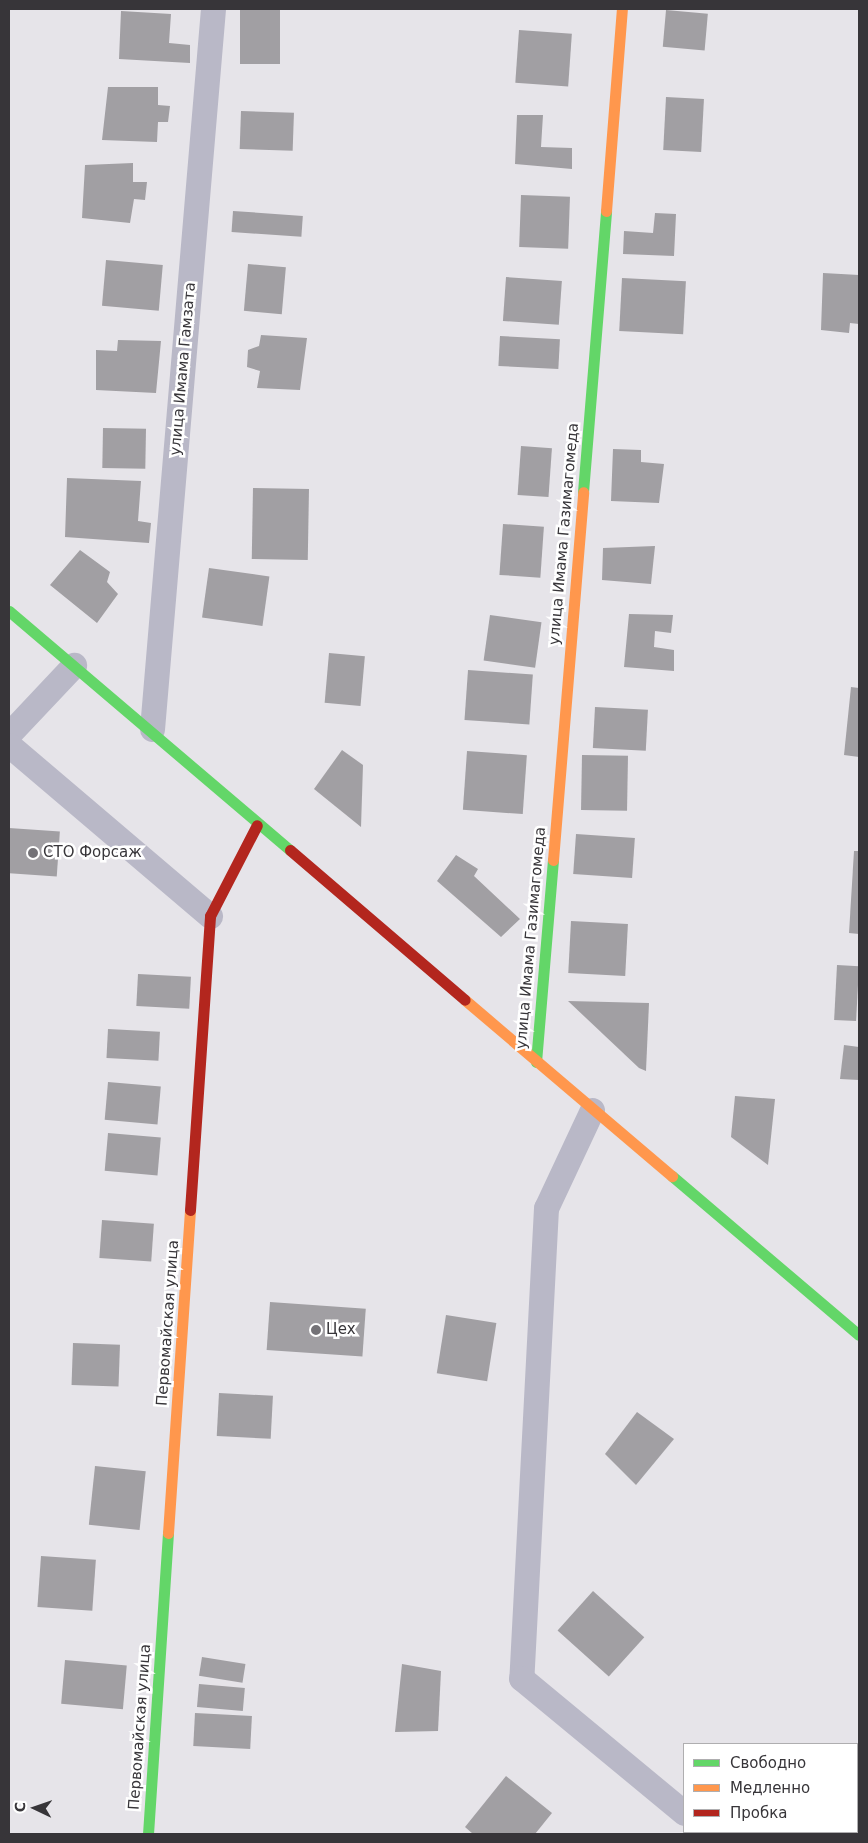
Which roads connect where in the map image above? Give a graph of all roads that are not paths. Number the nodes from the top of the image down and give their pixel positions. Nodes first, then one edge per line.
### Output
1 (213, 9) edge
2 (622, 9) edge
3 (9, 611) edge
4 (74, 665) junction
5 (152, 729) junction
6 (9, 734) edge
7 (9, 745) edge
8 (257, 825) junction
9 (210, 916) junction
10 (536, 1062) junction
11 (592, 1110) junction
12 (859, 1335) edge
13 (683, 1811) edge
14 (148, 1834) edge

1 - 5 street, улица Имама Гамзата
2 - 10 street, улица Имама Газимагомеда
3 - 4 street
4 - 5 street
4 - 6 street
5 - 8 street
7 - 9 street
8 - 9 street, Первомайская улица
8 - 10 street
9 - 14 street, Первомайская улица
10 - 11 street
11 - 12 street
11 - 13 street

